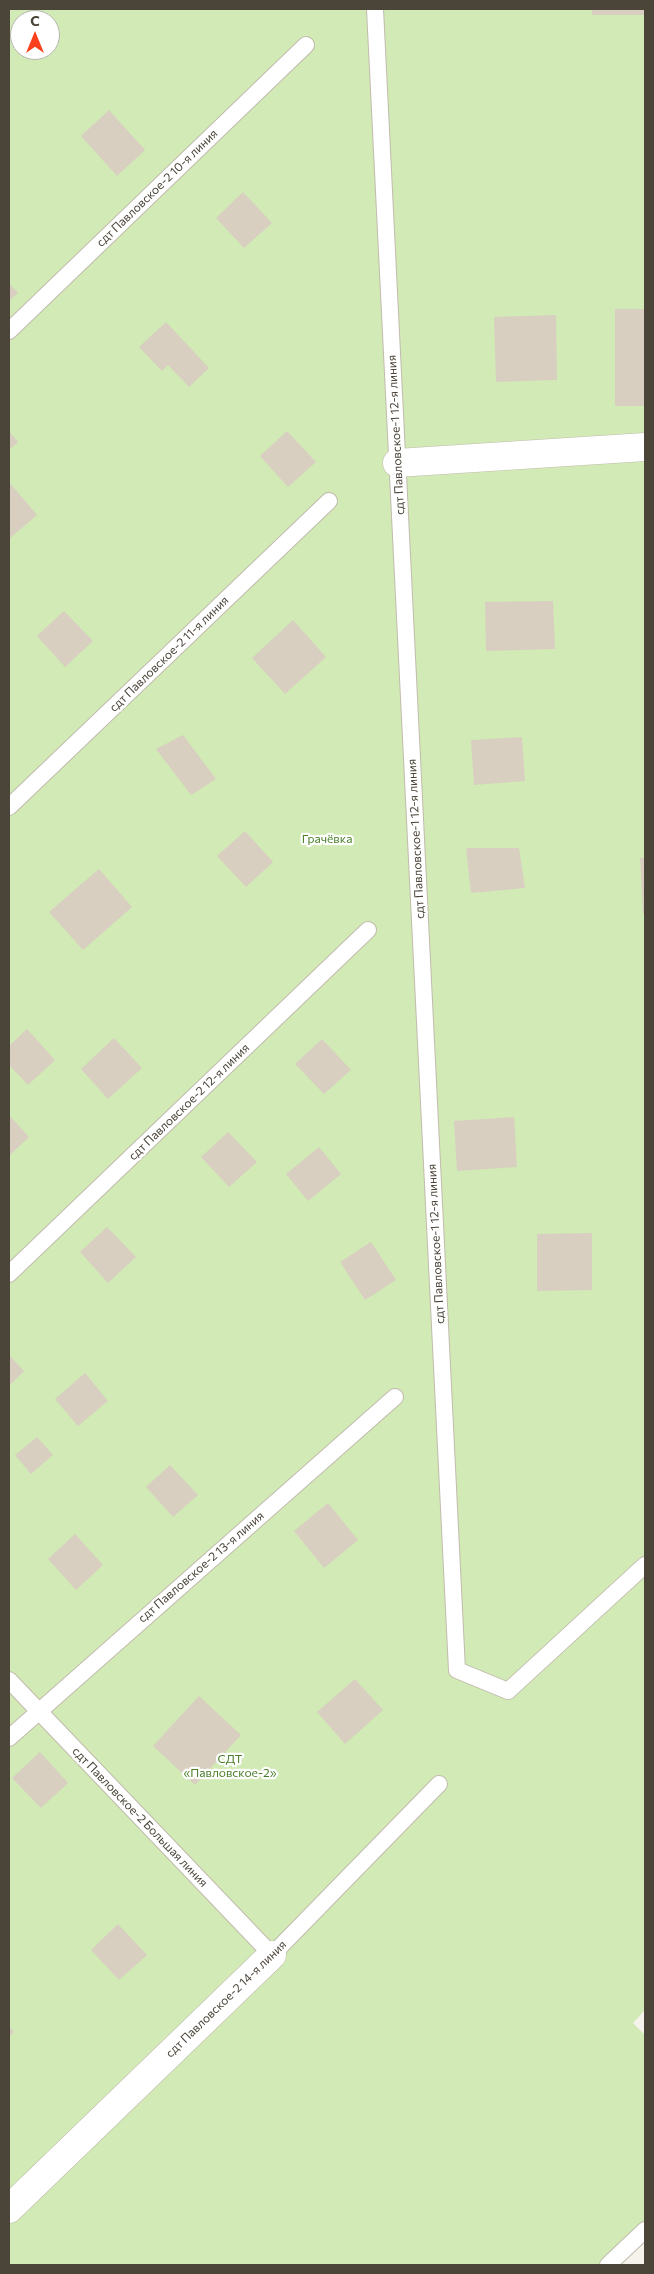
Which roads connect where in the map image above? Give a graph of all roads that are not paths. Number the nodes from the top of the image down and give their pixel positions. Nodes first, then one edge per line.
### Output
1 (374, 9) edge
2 (306, 45) dead end
3 (9, 331) edge
4 (645, 447) edge
5 (397, 463) junction
6 (329, 501) dead end
7 (9, 808) edge
8 (368, 930) dead end
9 (9, 1274) edge
10 (395, 1397) dead end
11 (645, 1565) edge
12 (9, 1680) edge
13 (37, 1710) junction
14 (9, 1738) edge
15 (440, 1784) dead end
16 (272, 1955) junction
17 (9, 2209) edge
18 (645, 2230) edge
19 (608, 2265) edge

1 - 5 lane, сдт Павловское-1 12-я линия
2 - 3 lane, сдт Павловское-2 10-я линия
4 - 5 street
5 - 11 lane, сдт Павловское-1 12-я линия
6 - 7 lane, сдт Павловское-2 11-я линия
8 - 9 lane, сдт Павловское-2 12-я линия
10 - 13 lane, сдт Павловское-2 13-я линия
12 - 13 lane, сдт Павловское-2 Большая линия
13 - 14 lane, сдт Павловское-2 13-я линия
13 - 16 lane, сдт Павловское-2 Большая линия
15 - 16 lane, сдт Павловское-2 14-я линия
16 - 17 street, сдт Павловское-2 14-я линия
18 - 19 lane

